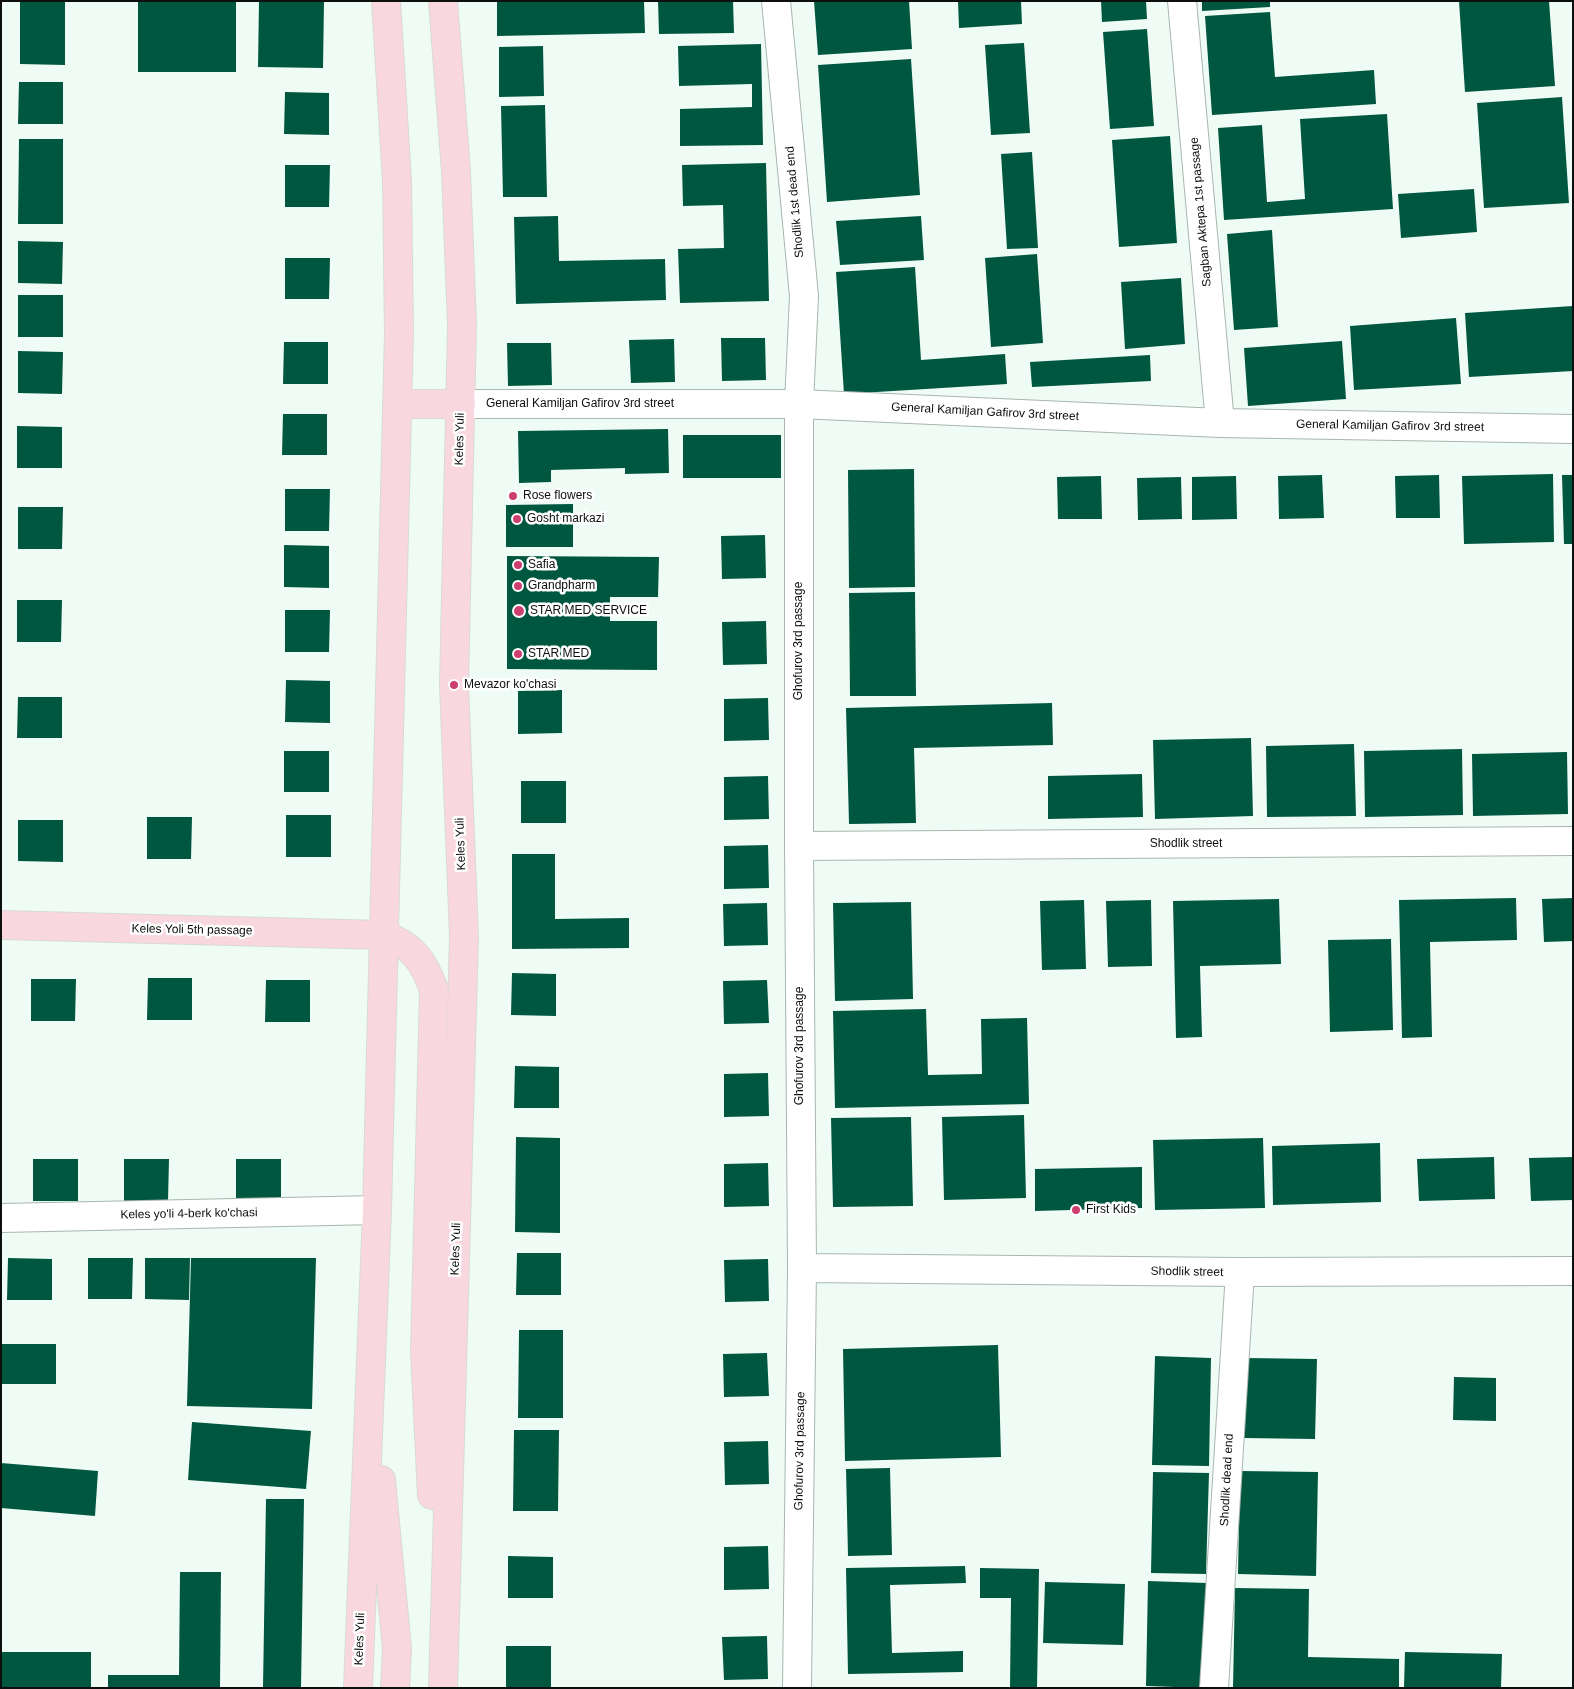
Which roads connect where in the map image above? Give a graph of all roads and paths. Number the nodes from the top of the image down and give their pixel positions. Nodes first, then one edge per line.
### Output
1 (386, 1) edge
2 (443, 1) edge
3 (776, 1) edge
4 (1182, 1) edge
5 (397, 404) junction
6 (461, 404) junction
7 (799, 404) junction
8 (1220, 423) junction
9 (1573, 428) edge
10 (1573, 841) edge
11 (799, 846) junction
12 (1, 925) edge
13 (384, 935) junction
14 (377, 1210) junction
15 (1, 1218) edge
16 (802, 1268) junction
17 (1240, 1272) junction
18 (1573, 1272) edge
19 (371, 1377) junction
20 (358, 1688) edge
21 (396, 1688) edge
22 (443, 1688) edge
23 (797, 1688) edge
24 (1214, 1688) edge

1 - 5 main road, Keles Yuli
2 - 6 main road, Keles Yuli
3 - 7 street, Shodlik 1st dead end
4 - 8 street, Sagban Aktepa 1st passage
5 - 6 main road, General Kamiljan Gafirov 3rd street
5 - 13 main road, Keles Yuli
6 - 7 street, General Kamiljan Gafirov 3rd street
6 - 22 main road, Keles Yuli
7 - 8 street, General Kamiljan Gafirov 3rd street
7 - 11 street, Ghofurov 3rd passage
8 - 9 street, General Kamiljan Gafirov 3rd street
10 - 11 street, Shodlik street
11 - 16 street, Ghofurov 3rd passage
12 - 13 main road, Keles Yoli 5th passage
13 - 14 main road, Keles Yuli
13 - 22 main road
14 - 15 street, Keles yo'li 4-berk ko'chasi
14 - 19 main road, Keles Yuli
16 - 17 street, Shodlik street
16 - 23 street, Ghofurov 3rd passage
17 - 18 street, Shodlik street
17 - 24 street, Shodlik dead end
19 - 20 main road, Keles Yuli
19 - 21 main road

